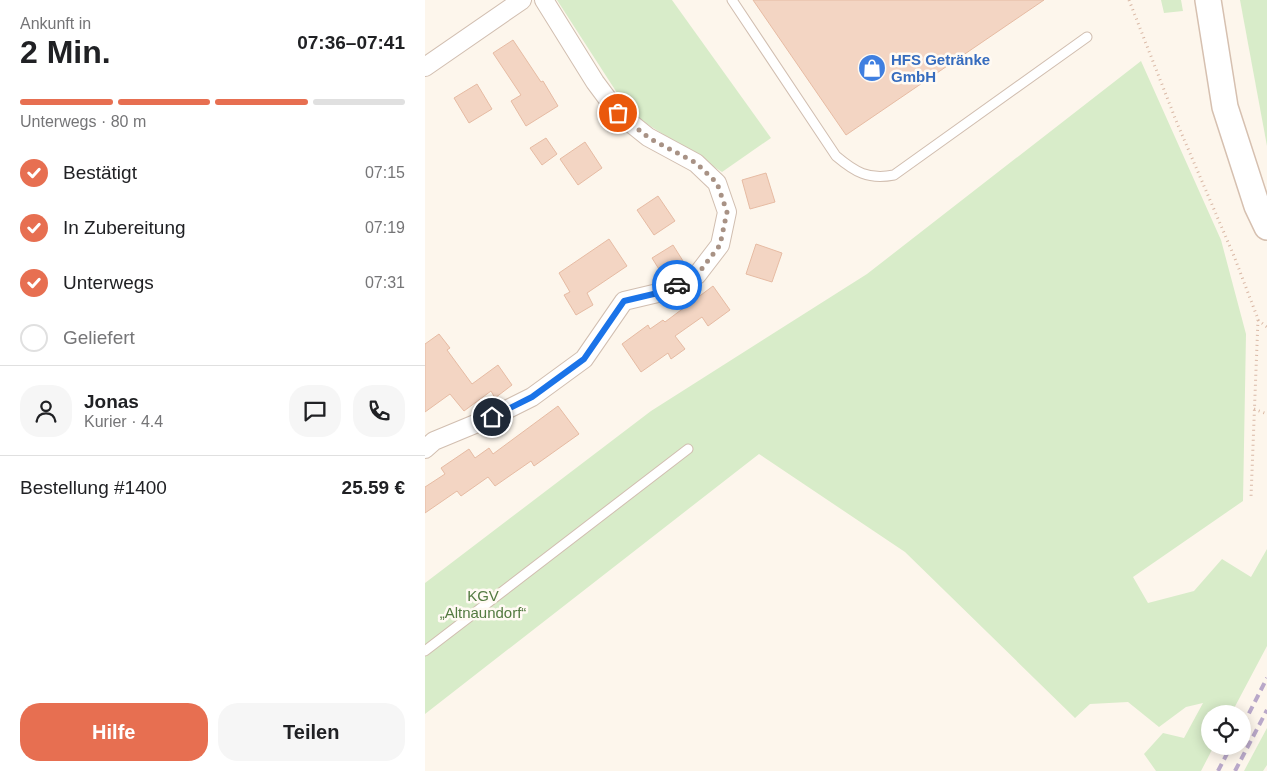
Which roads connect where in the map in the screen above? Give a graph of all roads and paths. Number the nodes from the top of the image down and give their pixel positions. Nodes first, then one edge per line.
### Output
1 (522, 0) edge
2 (544, 0) edge
3 (732, 0) edge
4 (1129, 0) edge
5 (1207, 0) edge
6 (1087, 37) dead end
7 (425, 67) edge
8 (1267, 227) edge
9 (1257, 319) junction
10 (1267, 327) edge
11 (1254, 409) junction
12 (1267, 414) edge
13 (425, 449) edge
14 (688, 449) dead end
15 (1251, 497) dead end
16 (425, 651) edge

1 - 7 street
2 - 13 street
3 - 6 lane
4 - 9 path
5 - 8 street
9 - 10 path
9 - 11 path
11 - 12 path
11 - 15 path
14 - 16 lane

